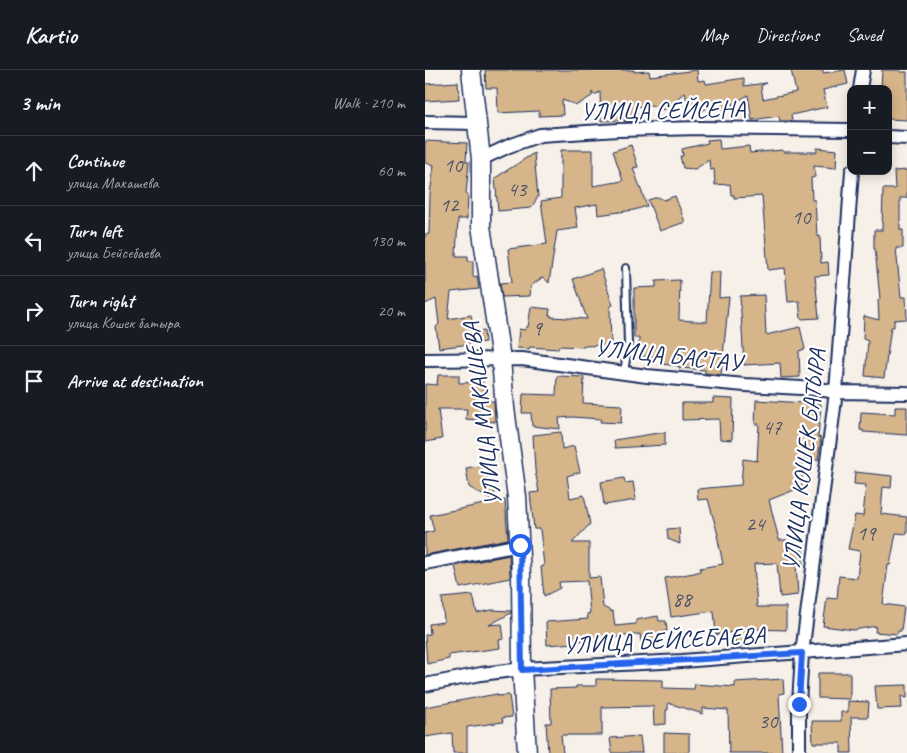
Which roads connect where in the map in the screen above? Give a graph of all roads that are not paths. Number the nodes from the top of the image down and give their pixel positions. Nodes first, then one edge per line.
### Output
1 (471, 70) edge
2 (863, 70) edge
3 (861, 85) edge
4 (425, 122) edge
5 (476, 123) junction
6 (847, 130) edge
7 (892, 137) edge
8 (907, 138) edge
9 (481, 159) junction
10 (852, 175) edge
11 (626, 268) dead end
12 (501, 359) junction
13 (425, 360) edge
14 (624, 373) junction
15 (836, 392) junction
16 (907, 393) edge
17 (520, 545) junction
18 (425, 564) edge
19 (907, 644) edge
20 (802, 653) junction
21 (522, 670) junction
22 (425, 685) edge
23 (527, 753) edge
24 (799, 753) edge

1 - 5 street, УЛИЦА МАКАШЕВА
2 - 3 street
4 - 5 street
5 - 9 street, УЛИЦА МАКАШЕВА
6 - 9 street, УЛИЦА СЕЙСЕНА
7 - 8 street
9 - 12 street, УЛИЦА МАКАШЕВА
10 - 15 street, УЛИЦА КОШЕК БАТЫРА
11 - 14 lane
12 - 13 street, УЛИЦА БАСТАУ
12 - 14 street, УЛИЦА БАСТАУ
12 - 17 street, УЛИЦА МАКАШЕВА
14 - 15 street, УЛИЦА БАСТАУ
15 - 16 street, УЛИЦА БАСТАУ
15 - 20 street, УЛИЦА КОШЕК БАТЫРА
17 - 18 street
17 - 21 street, УЛИЦА МАКАШЕВА
19 - 20 street, УЛИЦА БЕЙСЕБАЕВА
20 - 21 street, УЛИЦА БЕЙСЕБАЕВА
20 - 24 street, УЛИЦА КОШЕК БАТЫРА
21 - 22 street, УЛИЦА БЕЙСЕБАЕВА
21 - 23 street, УЛИЦА МАКАШЕВА

